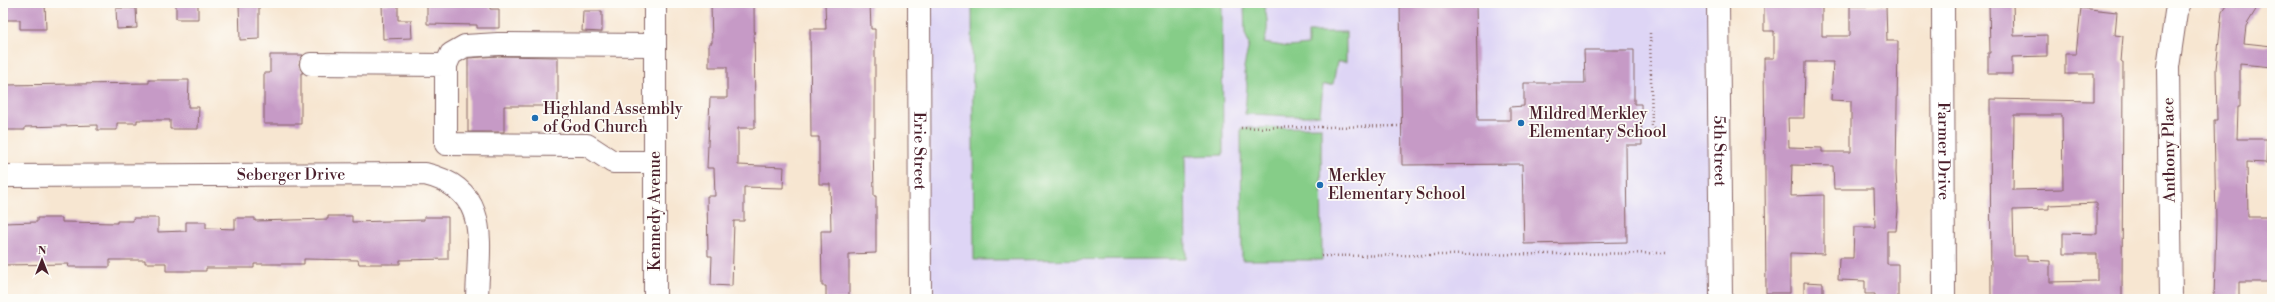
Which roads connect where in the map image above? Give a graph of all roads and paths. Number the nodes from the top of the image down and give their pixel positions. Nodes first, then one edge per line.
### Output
1 (655, 3) edge
2 (919, 3) edge
3 (1718, 3) edge
4 (1943, 3) edge
5 (2180, 3) edge
6 (1650, 33) dead end
7 (655, 45) junction
8 (311, 64) dead end
9 (446, 65) junction
10 (1402, 126) dead end
11 (1241, 128) dead end
12 (1663, 138) dead end
13 (655, 162) junction
14 (3, 176) edge
15 (1666, 253) dead end
16 (1321, 256) dead end
17 (478, 299) edge
18 (656, 299) edge
19 (920, 299) edge
20 (1721, 299) edge
21 (1944, 299) edge
22 (2170, 299) edge

1 - 7 street, Kennedy Avenue
2 - 19 street, Erie Street
3 - 20 street, 5th Street
4 - 21 street, Farmer Drive
5 - 22 street, Anthony Place
6 - 12 path
7 - 9 street
7 - 13 street, Kennedy Avenue
8 - 9 street
9 - 13 street
10 - 11 path
13 - 18 street, Kennedy Avenue
14 - 17 street, Seberger Drive
15 - 16 path

